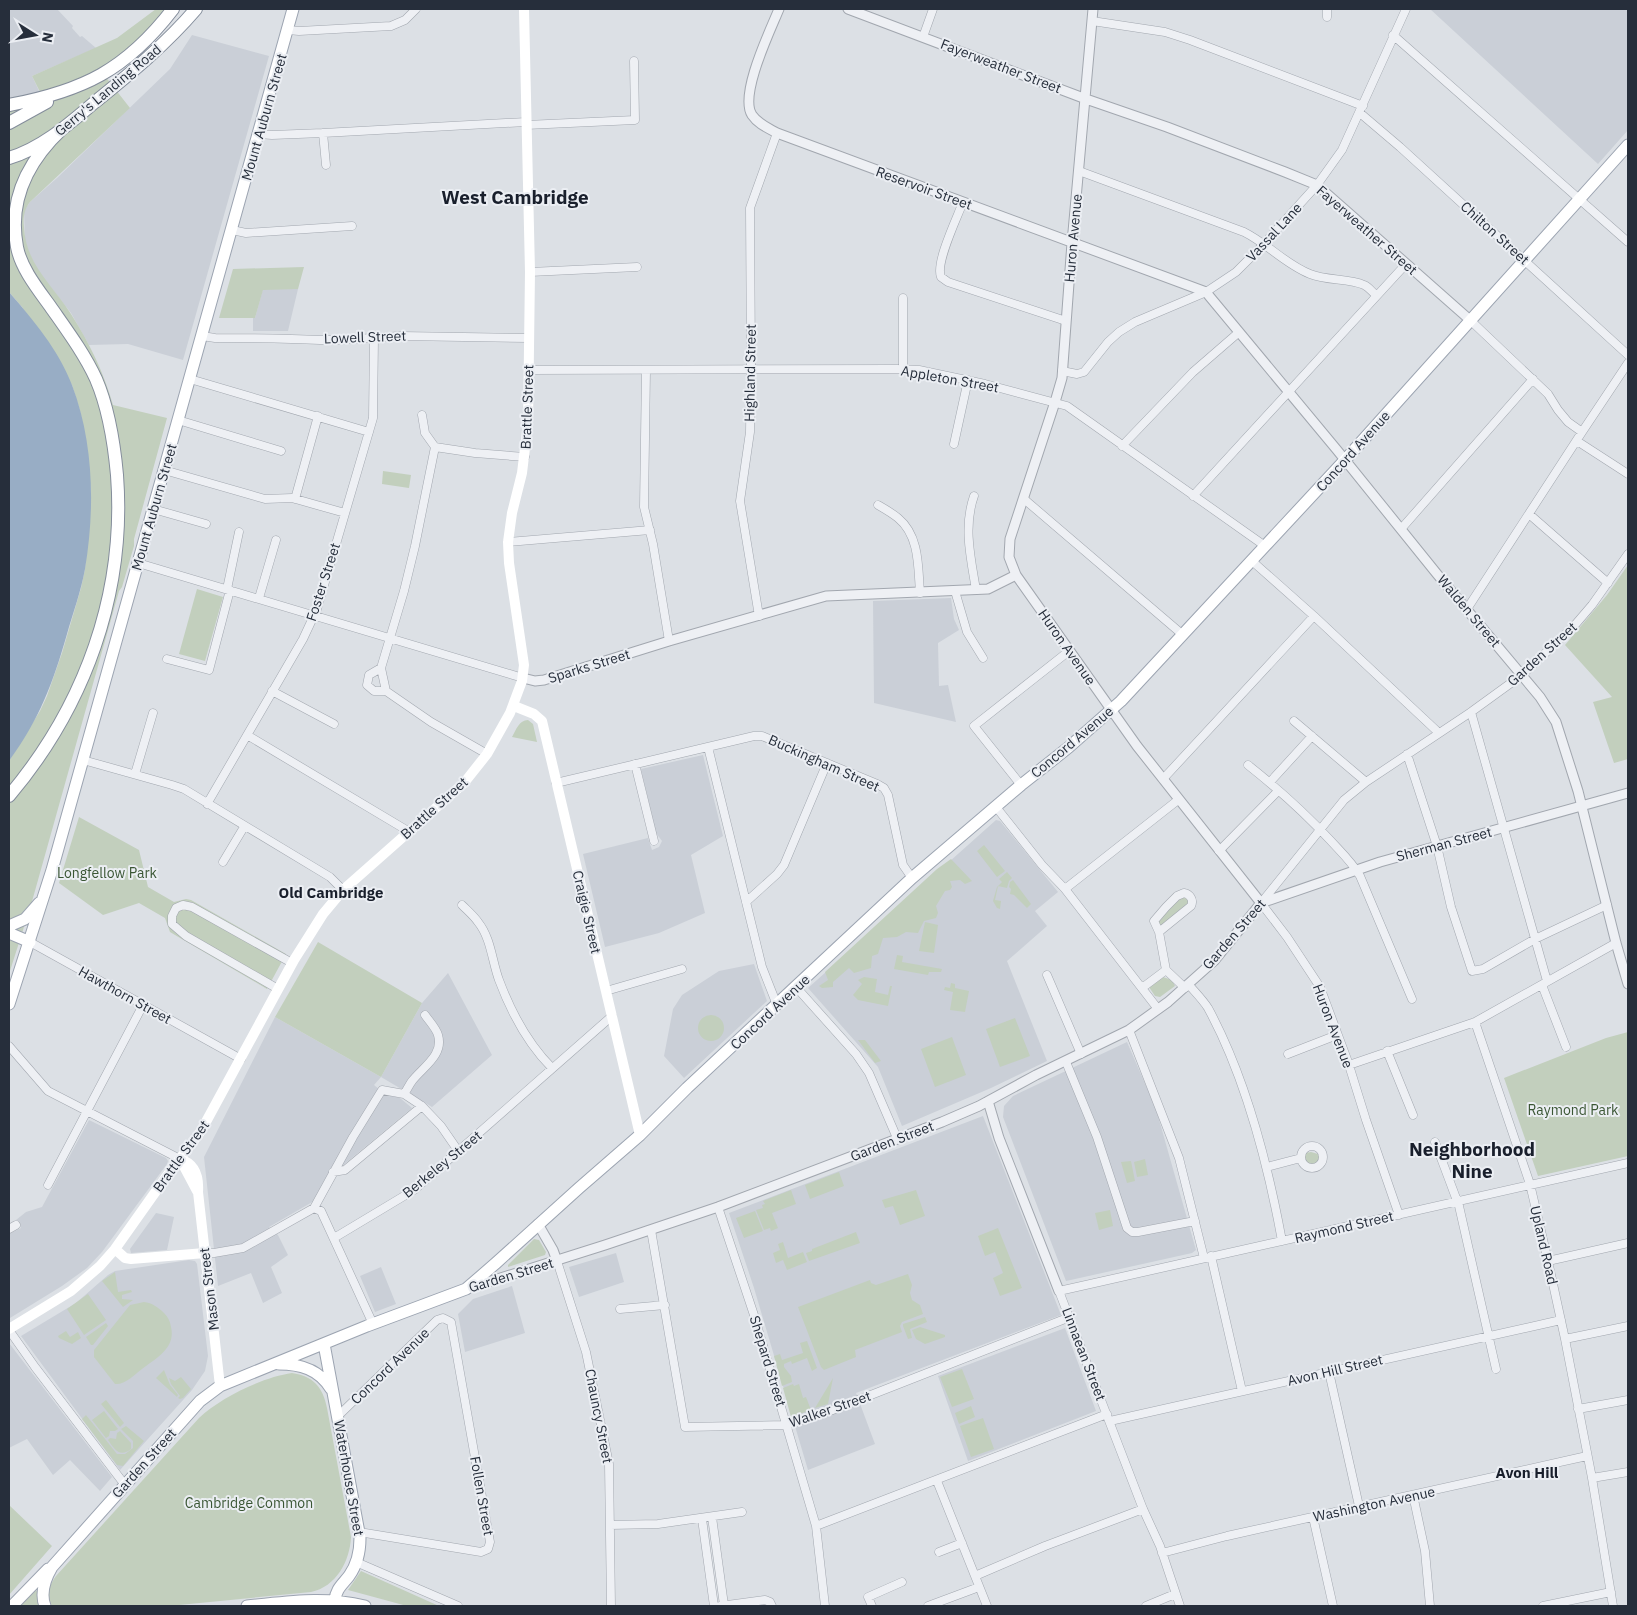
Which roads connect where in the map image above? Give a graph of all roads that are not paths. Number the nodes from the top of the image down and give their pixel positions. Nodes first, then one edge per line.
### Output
1 (173, 9) edge
2 (190, 9) edge
3 (196, 9) edge
4 (293, 9) edge
5 (416, 9) edge
6 (524, 9) edge
7 (779, 9) edge
8 (848, 9) edge
9 (933, 9) edge
10 (1093, 9) edge
11 (1406, 9) edge
12 (1092, 21) junction
13 (288, 30) junction
14 (1393, 35) junction
15 (923, 37) junction
16 (164, 44) junction
17 (634, 60) dead end
18 (72, 89) junction
19 (1086, 99) junction
20 (9, 105) edge
21 (1361, 109) junction
22 (9, 123) edge
23 (526, 123) junction
24 (62, 129) junction
25 (322, 133) junction
26 (777, 133) junction
27 (259, 134) junction
28 (1628, 145) edge
29 (9, 158) edge
30 (326, 165) dead end
31 (1079, 170) junction
32 (1317, 185) junction
33 (1579, 199) junction
34 (962, 202) junction
35 (9, 226) edge
36 (352, 226) dead end
37 (232, 230) junction
38 (1628, 242) edge
39 (1072, 243) junction
40 (1264, 243) junction
41 (14, 255) edge
42 (1525, 260) junction
43 (1406, 264) junction
44 (637, 267) dead end
45 (530, 272) junction
46 (1206, 292) junction
47 (1376, 295) junction
48 (903, 298) dead end
49 (1470, 320) junction
50 (1066, 321) junction
51 (1238, 333) junction
52 (202, 336) junction
53 (374, 338) junction
54 (529, 338) junction
55 (1628, 355) edge
56 (1628, 363) edge
57 (751, 368) junction
58 (903, 369) junction
59 (529, 370) junction
60 (646, 370) junction
61 (1062, 371) junction
62 (190, 379) junction
63 (1533, 379) junction
64 (968, 380) junction
65 (1288, 392) junction
66 (1055, 402) junction
67 (422, 415) dead end
68 (318, 416) junction
69 (178, 420) junction
70 (369, 432) junction
71 (1582, 432) junction
72 (1577, 441) junction
73 (954, 444) dead end
74 (1122, 446) junction
75 (434, 447) junction
76 (281, 451) dead end
77 (525, 457) junction
78 (1345, 460) junction
79 (164, 470) junction
80 (1628, 474) edge
81 (974, 496) dead end
82 (1193, 496) junction
83 (295, 499) junction
84 (1024, 499) junction
85 (878, 504) dead end
86 (153, 509) junction
87 (346, 513) junction
88 (1529, 514) junction
89 (206, 524) dead end
90 (1401, 529) junction
91 (650, 530) junction
92 (239, 532) dead end
93 (276, 540) dead end
94 (508, 542) junction
95 (1265, 546) junction
96 (1628, 554) edge
97 (1252, 561) junction
98 (138, 563) junction
99 (1016, 575) junction
100 (1608, 583) junction
101 (229, 589) junction
102 (976, 590) junction
103 (955, 591) junction
104 (920, 593) junction
105 (259, 598) junction
106 (1467, 609) junction
107 (314, 616) junction
108 (759, 616) junction
109 (1314, 616) junction
110 (1183, 634) junction
111 (389, 638) junction
112 (669, 641) junction
113 (1069, 651) junction
114 (983, 658) dead end
115 (167, 659) dead end
116 (381, 668) junction
117 (1522, 675) junction
118 (523, 678) junction
119 (272, 691) junction
120 (386, 691) junction
121 (514, 706) junction
122 (1110, 710) junction
123 (153, 712) dead end
124 (1471, 712) junction
125 (1294, 721) dead end
126 (334, 724) dead end
127 (1439, 733) junction
128 (247, 735) junction
129 (1312, 736) junction
130 (708, 747) junction
131 (487, 754) junction
132 (1407, 754) junction
133 (83, 760) junction
134 (827, 763) junction
135 (635, 764) junction
136 (1248, 765) dead end
137 (135, 774) junction
138 (1163, 779) junction
139 (1270, 782) junction
140 (1366, 782) junction
141 (556, 783) junction
142 (1021, 786) junction
143 (1278, 791) junction
144 (1628, 792) edge
145 (9, 796) edge
146 (1178, 800) junction
147 (208, 804) junction
148 (1581, 805) junction
149 (996, 807) junction
150 (244, 827) junction
151 (1504, 828) junction
152 (1319, 829) junction
153 (408, 831) junction
154 (654, 841) dead end
155 (1437, 846) junction
156 (1219, 851) junction
157 (223, 862) dead end
158 (1356, 870) junction
159 (912, 878) junction
160 (1065, 889) junction
161 (343, 890) junction
162 (44, 895) junction
163 (746, 902) junction
164 (1261, 903) junction
165 (1607, 904) junction
166 (462, 905) dead end
167 (9, 926) edge
168 (1159, 932) junction
169 (9, 933) edge
170 (1534, 938) junction
171 (30, 942) junction
172 (1616, 943) junction
173 (292, 964) junction
174 (682, 969) dead end
175 (1166, 970) junction
176 (1047, 975) dead end
177 (1545, 983) junction
178 (1628, 984) edge
179 (1187, 986) junction
180 (796, 988) junction
181 (1142, 988) junction
182 (278, 989) junction
183 (606, 991) junction
184 (1412, 999) dead end
185 (9, 1004) edge
186 (143, 1005) junction
187 (777, 1005) junction
188 (1158, 1008) junction
189 (425, 1015) dead end
190 (612, 1016) junction
191 (1475, 1022) junction
192 (1129, 1030) junction
193 (1337, 1035) junction
194 (9, 1046) edge
195 (1566, 1047) dead end
196 (1387, 1051) junction
197 (1081, 1054) junction
198 (1288, 1054) dead end
199 (241, 1059) junction
200 (1066, 1062) junction
201 (1349, 1066) junction
202 (552, 1068) junction
203 (404, 1094) junction
204 (988, 1101) junction
205 (423, 1107) junction
206 (87, 1111) junction
207 (1413, 1115) dead end
208 (640, 1135) junction
209 (897, 1138) junction
210 (1435, 1142) dead end
211 (459, 1152) junction
212 (1301, 1158) dead end
213 (180, 1159) junction
214 (1628, 1163) edge
215 (1267, 1167) junction
216 (333, 1172) junction
217 (1530, 1184) junction
218 (48, 1186) dead end
219 (1457, 1201) junction
220 (718, 1207) junction
221 (314, 1208) junction
222 (1399, 1215) junction
223 (1195, 1221) junction
224 (538, 1224) junction
225 (651, 1230) junction
226 (334, 1238) junction
227 (1282, 1241) junction
228 (1628, 1243) edge
229 (115, 1249) junction
230 (205, 1253) junction
231 (1208, 1257) junction
232 (557, 1261) junction
233 (1548, 1261) junction
234 (466, 1289) junction
235 (1059, 1290) junction
236 (665, 1305) junction
237 (620, 1309) dead end
238 (1070, 1317) junction
239 (443, 1318) joint
240 (1561, 1320) junction
241 (373, 1324) junction
242 (1628, 1326) edge
243 (9, 1330) edge
244 (1488, 1336) junction
245 (1565, 1339) junction
246 (324, 1344) junction
247 (274, 1365) junction
248 (1496, 1369) dead end
249 (1329, 1372) junction
250 (220, 1386) junction
251 (1242, 1391) junction
252 (333, 1392) junction
253 (1628, 1400) edge
254 (1578, 1409) junction
255 (338, 1416) junction
256 (1109, 1418) junction
257 (787, 1425) junction
258 (1587, 1456) junction
259 (1628, 1472) edge
260 (1592, 1478) junction
261 (937, 1481) junction
262 (125, 1485) junction
263 (1413, 1495) junction
264 (1360, 1506) junction
265 (1143, 1509) junction
266 (742, 1512) dead end
267 (712, 1517) junction
268 (1313, 1517) junction
269 (702, 1519) junction
270 (610, 1525) junction
271 (816, 1526) junction
272 (359, 1532) junction
273 (962, 1543) junction
274 (939, 1552) dead end
275 (1162, 1553) junction
276 (356, 1562) junction
277 (55, 1563) junction
278 (975, 1576) junction
279 (902, 1582) dead end
280 (979, 1587) junction
281 (1611, 1592) junction
282 (1175, 1594) junction
283 (334, 1603) edge
284 (12, 1606) edge
285 (45, 1606) edge
286 (247, 1606) edge
287 (365, 1606) edge
288 (458, 1606) edge
289 (610, 1606) edge
290 (714, 1606) edge
291 (722, 1606) edge
292 (772, 1606) edge
293 (825, 1606) edge
294 (872, 1606) edge
295 (928, 1606) edge
296 (987, 1606) edge
297 (1146, 1606) edge
298 (1180, 1606) edge
299 (1333, 1606) edge
300 (1430, 1606) edge
301 (1543, 1606) edge
302 (1613, 1606) edge

1 - 18 highway, Gerry's Landing Road
2 - 16 highway
3 - 16 highway, Gerry's Landing Road
4 - 13 main road, Mount Auburn Street
5 - 13 street
6 - 23 main road, Brattle Street
7 - 26 street, Reservoir Street
8 - 15 street, Fayerweather Street
9 - 15 street
10 - 12 street, Huron Avenue
11 - 14 street, Vassal Lane
12 - 19 street, Huron Avenue
12 - 21 street, Chilton Street
13 - 27 main road, Mount Auburn Street
14 - 21 street, Vassal Lane
14 - 33 street
15 - 19 street, Fayerweather Street
16 - 24 highway, Gerry's Landing Road
17 - 23 street
18 - 20 highway, Gerry's Landing Road
18 - 22 highway
19 - 31 street, Huron Avenue
19 - 32 street, Fayerweather Street
21 - 32 street, Vassal Lane
21 - 42 street, Chilton Street
23 - 25 street
23 - 45 main road, Brattle Street
24 - 29 highway, Gerry's Landing Road
24 - 41 highway
25 - 27 street
25 - 30 street
26 - 34 street, Reservoir Street
26 - 57 street, Highland Street
27 - 37 main road, Mount Auburn Street
28 - 33 main road, Concord Avenue
31 - 39 street, Huron Avenue
31 - 40 street
32 - 40 street, Vassal Lane
32 - 43 street, Fayerweather Street
33 - 38 street
33 - 42 main road, Concord Avenue
34 - 39 street, Reservoir Street
34 - 50 street
35 - 41 highway
36 - 37 street
37 - 52 main road, Mount Auburn Street
39 - 46 street, Reservoir Street
39 - 50 street, Huron Avenue
40 - 46 street, Vassal Lane
40 - 47 street
41 - 145 highway
42 - 49 main road, Concord Avenue
42 - 55 street, Chilton Street
43 - 47 street
43 - 49 street, Fayerweather Street
44 - 45 street
45 - 54 main road, Brattle Street
46 - 51 street, Walden Street
46 - 61 street, Vassal Lane
47 - 65 street
48 - 58 street
49 - 63 street, Fayerweather Street
49 - 78 main road, Concord Avenue
50 - 61 street, Huron Avenue
51 - 65 street, Walden Street
51 - 74 street
52 - 53 street, Lowell Street
52 - 62 main road, Mount Auburn Street
53 - 54 street, Lowell Street
53 - 70 street, Foster Street
54 - 59 main road, Brattle Street
56 - 71 street
57 - 58 street, Appleton Street
57 - 60 street, Appleton Street
57 - 108 street, Highland Street
58 - 64 street, Appleton Street
59 - 60 street, Appleton Street
59 - 77 main road, Brattle Street
60 - 91 street
61 - 66 street, Huron Avenue
62 - 68 street
62 - 69 main road, Mount Auburn Street
63 - 71 street, Fayerweather Street
63 - 90 street
64 - 66 street, Appleton Street
64 - 73 street
65 - 78 street, Walden Street
65 - 82 street
66 - 74 street, Appleton Street
66 - 84 street, Huron Avenue
67 - 75 street
68 - 70 street
68 - 83 street
69 - 76 street
69 - 79 main road, Mount Auburn Street
70 - 87 street, Foster Street
71 - 72 street
72 - 80 street
72 - 88 street
74 - 82 street, Appleton Street
75 - 77 street
75 - 111 street
77 - 94 main road, Brattle Street
78 - 90 street, Walden Street
78 - 95 main road, Concord Avenue
79 - 83 street
79 - 86 main road, Mount Auburn Street
81 - 102 street
82 - 95 street, Appleton Street
83 - 87 street
84 - 99 street, Huron Avenue
84 - 110 street
85 - 104 street
86 - 89 street
86 - 98 main road, Mount Auburn Street
87 - 107 street, Foster Street
88 - 100 street
88 - 106 street
90 - 106 street, Walden Street
91 - 94 street
91 - 112 street
92 - 101 street
93 - 105 street
94 - 118 main road, Brattle Street
95 - 97 main road, Concord Avenue
96 - 100 street, Garden Street
97 - 109 street
97 - 110 main road, Concord Avenue
98 - 101 street, Sparks Street
98 - 133 main road, Mount Auburn Street
99 - 102 street, Sparks Street
99 - 113 street, Huron Avenue
100 - 117 street, Garden Street
101 - 105 street, Sparks Street
101 - 115 street
102 - 103 street, Sparks Street
103 - 104 street, Sparks Street
103 - 114 street
104 - 108 street, Sparks Street
105 - 107 street, Sparks Street
106 - 117 street, Walden Street
107 - 111 street, Sparks Street
107 - 119 street, Foster Street
108 - 112 street, Sparks Street
109 - 127 street
109 - 138 street
110 - 122 main road, Concord Avenue
111 - 116 street
111 - 118 street, Sparks Street
112 - 118 street, Sparks Street
113 - 122 street, Huron Avenue
113 - 142 street
116 - 120 street
116 - 120 street
117 - 124 street, Garden Street
117 - 148 street, Walden Street
118 - 121 main road, Brattle Street
119 - 126 street
119 - 128 street, Foster Street
120 - 131 street
121 - 131 main road, Brattle Street
121 - 141 main road, Craigie Street
122 - 138 street, Huron Avenue
122 - 142 main road, Concord Avenue
123 - 137 street
124 - 127 street, Garden Street
124 - 151 street
125 - 129 street
127 - 132 street, Garden Street
128 - 147 street, Foster Street
128 - 153 street
129 - 139 street
129 - 140 street
130 - 134 street, Buckingham Street
130 - 135 street, Buckingham Street
130 - 163 street
131 - 153 main road, Brattle Street
132 - 140 street, Garden Street
132 - 155 street
133 - 137 street
133 - 162 main road, Mount Auburn Street
134 - 159 street, Buckingham Street
134 - 163 street
135 - 141 street, Buckingham Street
135 - 154 street
136 - 139 street
137 - 147 street
138 - 146 street, Huron Avenue
139 - 143 street
140 - 152 street, Garden Street
141 - 183 main road, Craigie Street
142 - 149 main road, Concord Avenue
143 - 152 street
143 - 156 street
144 - 148 street, Sherman Street
146 - 156 street, Huron Avenue
146 - 160 street
147 - 150 street
148 - 151 street, Sherman Street
148 - 165 street, Walden Street
149 - 159 main road, Concord Avenue
149 - 160 street
150 - 157 street
150 - 161 street
151 - 155 street, Sherman Street
151 - 170 street
152 - 158 street
152 - 164 street, Garden Street
153 - 161 main road, Brattle Street
155 - 158 street, Sherman Street
155 - 170 street
156 - 164 street, Huron Avenue
158 - 164 street, Sherman Street
158 - 184 street
159 - 180 main road, Concord Avenue
160 - 181 street
161 - 173 main road, Brattle Street
162 - 167 main road
162 - 171 main road, Mount Auburn Street
163 - 187 street
164 - 179 street, Garden Street
164 - 193 street, Huron Avenue
165 - 170 street
165 - 172 street, Walden Street
166 - 202 street
168 - 168 street
168 - 175 street
169 - 171 main road, Hawthorn Street
170 - 177 street
171 - 185 main road, Mount Auburn Street
171 - 186 street, Hawthorn Street
172 - 177 street
172 - 178 street, Walden Street
173 - 182 main road, Brattle Street
173 - 182 street
174 - 183 street
175 - 179 street
175 - 181 street
176 - 197 street
177 - 191 street
177 - 195 street
179 - 188 street, Garden Street
179 - 215 street
180 - 187 main road, Concord Avenue
180 - 209 street
181 - 188 street
182 - 199 main road, Brattle Street
183 - 190 main road, Craigie Street
186 - 199 street, Hawthorn Street
186 - 206 street
187 - 208 main road, Concord Avenue
188 - 192 street, Garden Street
189 - 203 street
190 - 202 street, Berkeley Street
190 - 208 main road, Craigie Street
191 - 196 street
191 - 217 street, Upland Road
192 - 197 street, Garden Street
192 - 223 street
193 - 198 street
193 - 201 street, Huron Avenue
194 - 206 street
196 - 201 street
196 - 207 street
197 - 200 street, Garden Street
199 - 213 main road, Brattle Street
200 - 204 street, Garden Street
200 - 223 street
201 - 222 street, Huron Avenue
202 - 211 street, Berkeley Street
203 - 205 street
203 - 216 street
204 - 209 street, Garden Street
204 - 235 street, Linnaean Street
205 - 211 street
205 - 216 street
206 - 213 street
206 - 218 street
208 - 224 main road, Concord Avenue
209 - 220 street, Garden Street
210 - 219 street
211 - 226 street, Berkeley Street
212 - 215 street
213 - 229 main road, Brattle Street
213 - 230 main road, Mason Street
214 - 217 street, Raymond Street
215 - 227 street
216 - 221 street
217 - 219 street, Raymond Street
217 - 233 street, Upland Road
219 - 222 street, Raymond Street
219 - 244 street
220 - 225 street, Garden Street
220 - 257 street, Shepard Street
221 - 226 street
221 - 230 street
222 - 227 street, Raymond Street
223 - 231 street
224 - 232 street
224 - 234 main road, Concord Avenue
225 - 232 street, Garden Street
225 - 236 street, Walker Street
226 - 241 street
227 - 231 street, Raymond Street
228 - 233 street
229 - 230 main road
229 - 243 main road, Brattle Street
230 - 250 main road, Mason Street
231 - 235 street, Raymond Street
231 - 251 street
232 - 234 street, Garden Street
232 - 270 street, Chauncy Street
233 - 240 street, Upland Road
234 - 241 main road, Garden Street
235 - 238 street, Linnaean Street
236 - 237 street
236 - 257 street, Walker Street
238 - 256 street, Linnaean Street
238 - 257 street, Walker Street
239 - 255 street, Concord Avenue
239 - 272 street, Follen Street
240 - 244 street, Avon Hill Street
240 - 245 street, Upland Road
241 - 246 main road, Garden Street
242 - 245 street
243 - 262 street
244 - 248 street
244 - 249 street, Avon Hill Street
245 - 254 street, Upland Road
246 - 247 main road, Garden Street
246 - 252 main road, Waterhouse Street
247 - 250 main road, Garden Street
247 - 252 main road
249 - 251 street, Avon Hill Street
249 - 264 street
250 - 262 main road, Garden Street
251 - 256 street, Avon Hill Street
252 - 255 main road, Waterhouse Street
253 - 254 street
254 - 258 street, Upland Road
255 - 272 main road, Waterhouse Street
256 - 261 street, Avon Hill Street
256 - 265 street, Linnaean Street
257 - 271 street, Shepard Street
258 - 260 street, Upland Road
258 - 263 street, Washington Avenue
259 - 260 street
260 - 281 street, Upland Road
261 - 271 street, Avon Hill Street
261 - 273 street
262 - 277 main road, Garden Street
263 - 264 street, Washington Avenue
263 - 300 street
264 - 268 street, Washington Avenue
265 - 275 street, Linnaean Street
265 - 278 street
266 - 267 street
267 - 269 street
267 - 291 street
268 - 275 street, Washington Avenue
268 - 299 street
269 - 270 street
269 - 290 street
270 - 289 street, Chauncy Street
271 - 293 street, Shepard Street
272 - 276 main road, Waterhouse Street
273 - 274 street
273 - 278 street
275 - 282 street, Linnaean Street
276 - 283 main road, Waterhouse Street
276 - 288 street
277 - 284 main road, Garden Street
277 - 285 main road, Garden Street
278 - 280 street
279 - 294 street
280 - 295 street
280 - 296 street
281 - 301 street
281 - 302 street, Upland Road
282 - 297 street
282 - 298 street, Linnaean Street
283 - 286 main road
283 - 287 main road
291 - 292 street

